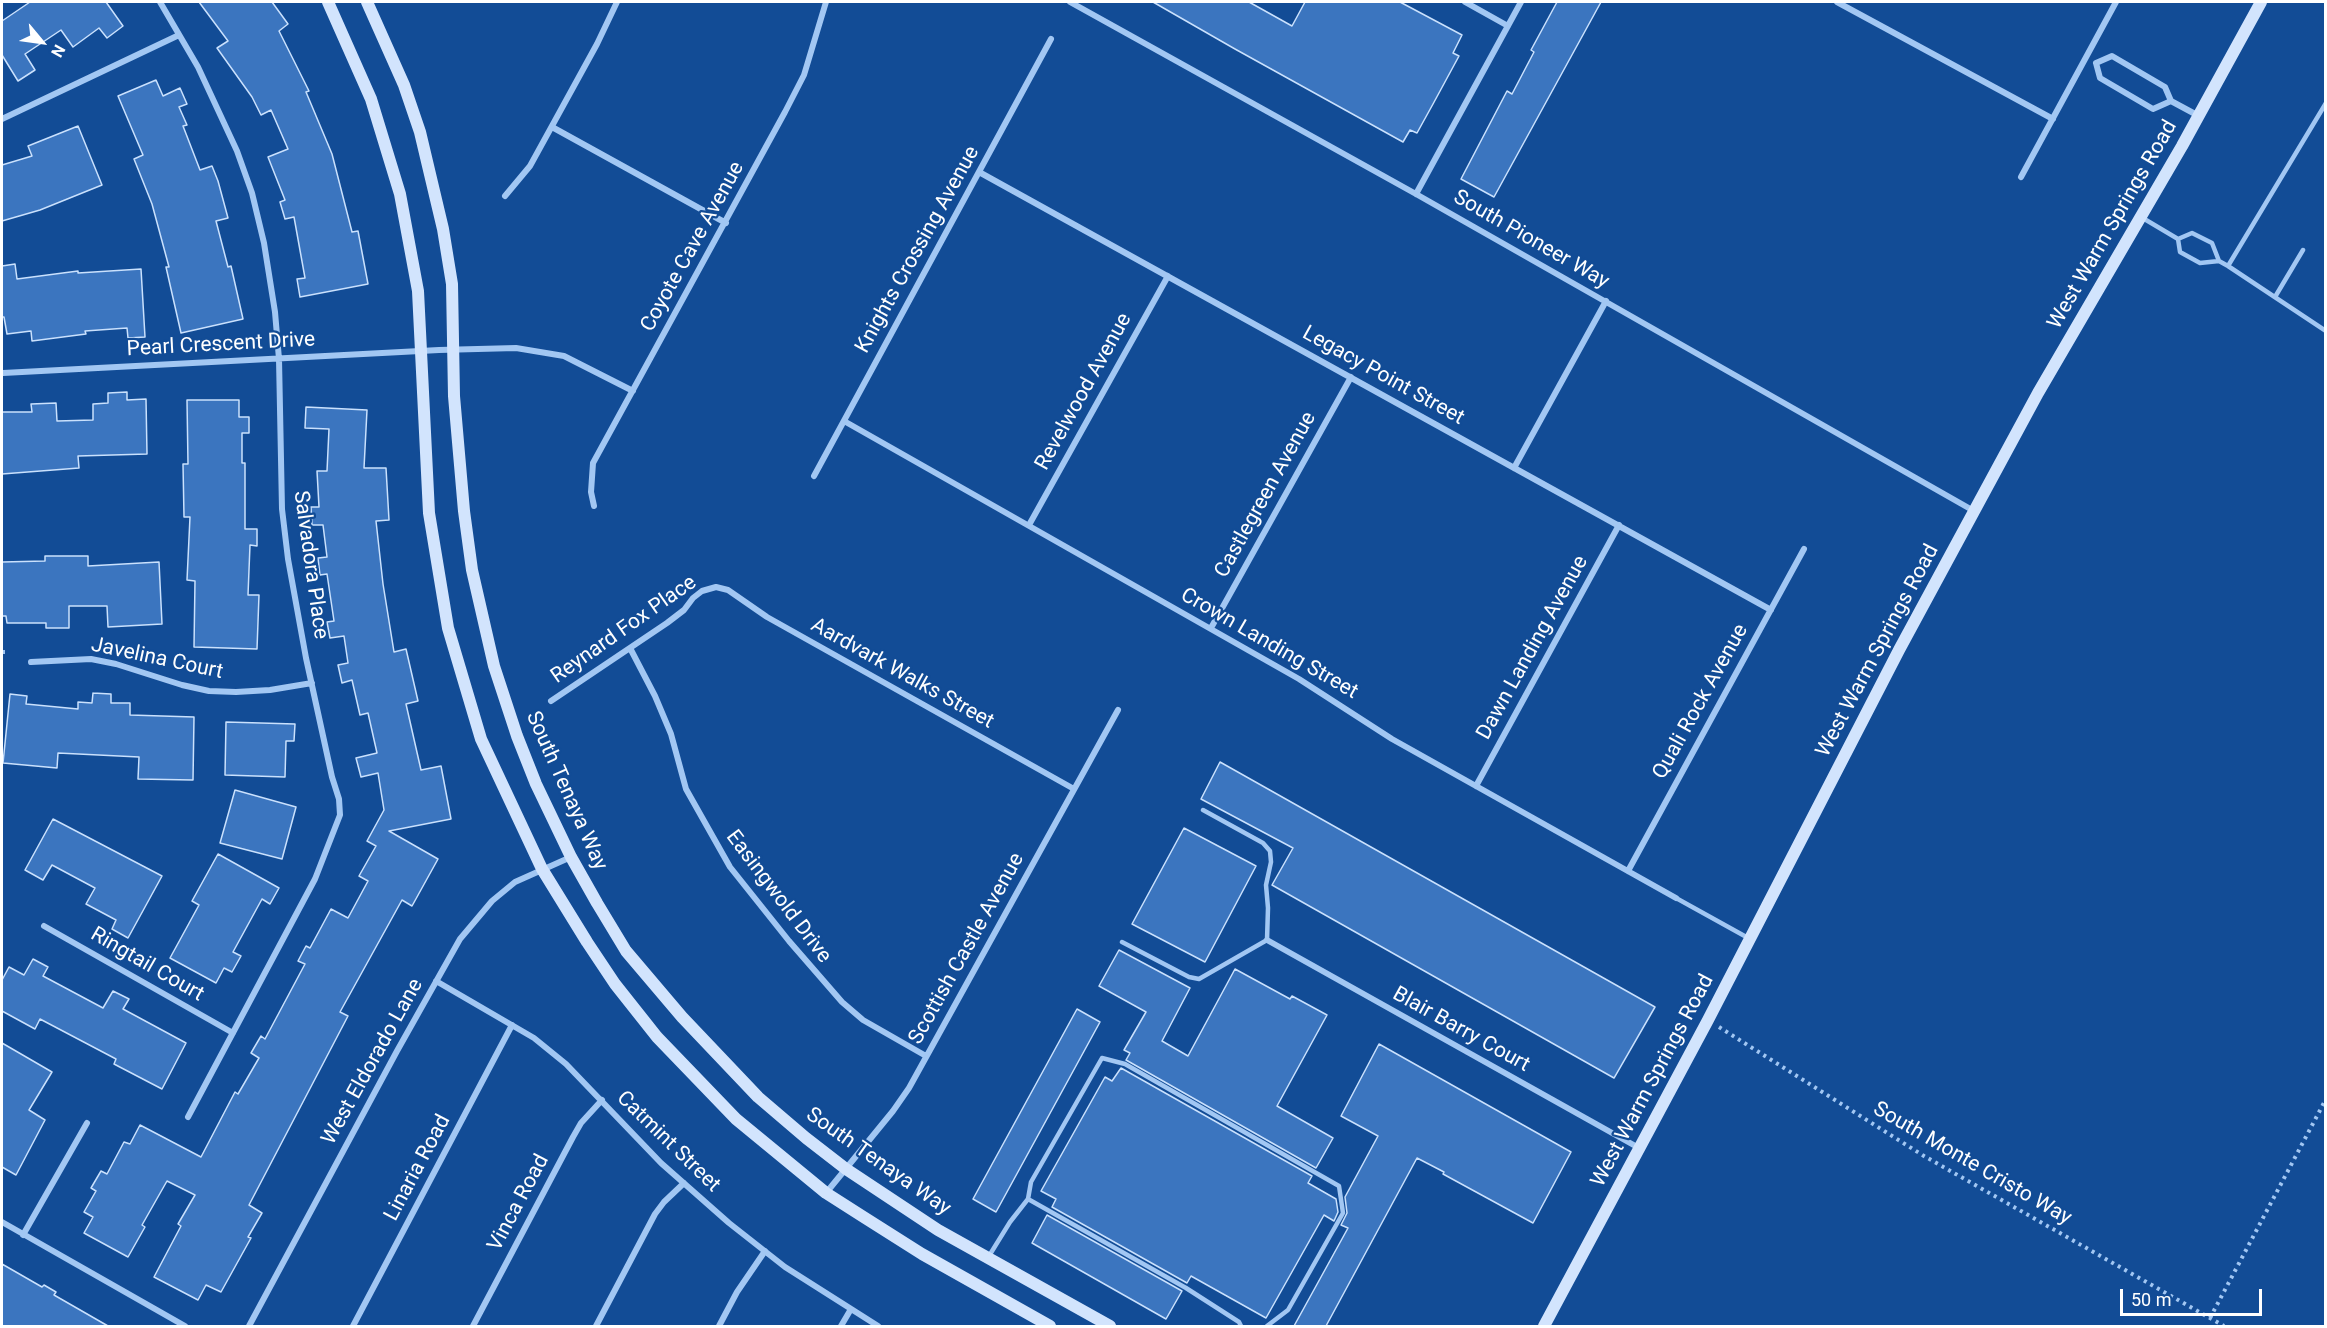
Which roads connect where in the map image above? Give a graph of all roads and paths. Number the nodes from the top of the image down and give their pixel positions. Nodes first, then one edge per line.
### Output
1 (160, 2) edge
2 (328, 2) edge
3 (367, 2) edge
4 (617, 2) edge
5 (826, 2) edge
6 (1070, 2) edge
7 (1465, 2) edge
8 (1521, 2) edge
9 (1837, 2) edge
10 (2116, 2) edge
11 (2261, 2) edge
12 (1508, 26) junction
13 (179, 35) junction
14 (1052, 39) dead end
15 (2086, 58) junction
16 (2096, 63) junction
17 (2171, 101) junction
18 (2325, 103) edge
19 (2197, 115) junction
20 (2, 119) edge
21 (2053, 119) junction
22 (552, 127) junction
23 (979, 172) junction
24 (2021, 177) dead end
25 (1416, 194) junction
26 (505, 196) dead end
27 (2141, 217) junction
28 (726, 223) junction
29 (2178, 239) junction
30 (2303, 250) dead end
31 (2219, 261) junction
32 (2228, 266) junction
33 (1168, 276) junction
34 (2275, 297) junction
35 (1606, 302) junction
36 (2325, 331) edge
37 (453, 350) junction
38 (421, 351) junction
39 (279, 359) junction
40 (3, 373) dead end
41 (1351, 377) junction
42 (633, 391) junction
43 (844, 421) junction
44 (1514, 468) junction
45 (814, 476) dead end
46 (594, 506) dead end
47 (1974, 511) junction
48 (1029, 525) junction
49 (1619, 525) junction
50 (1804, 549) dead end
51 (716, 587) joint
52 (1771, 610) junction
53 (1210, 628) junction
54 (630, 648) junction
55 (32, 662) dead end
56 (312, 683) junction
57 (551, 701) dead end
58 (1118, 710) dead end
59 (1476, 786) junction
60 (1074, 789) junction
61 (1203, 810) dead end
62 (571, 857) junction
63 (542, 869) junction
64 (1628, 871) junction
65 (1676, 898) joint
66 (44, 926) dead end
67 (1750, 939) junction
68 (1267, 940) junction
69 (1122, 942) dead end
70 (436, 981) junction
71 (1708, 1020) junction
72 (512, 1025) junction
73 (233, 1033) junction
74 (926, 1056) junction
75 (602, 1100) junction
76 (2325, 1100) edge
77 (188, 1117) dead end
78 (87, 1123) dead end
79 (1639, 1149) junction
80 (846, 1169) junction
81 (684, 1183) junction
82 (826, 1193) junction
83 (1028, 1199) junction
84 (2, 1222) edge
85 (23, 1235) junction
86 (765, 1251) junction
87 (988, 1258) junction
88 (851, 1309) junction
89 (2210, 1318) junction
90 (185, 1326) edge
91 (249, 1326) edge
92 (353, 1326) edge
93 (473, 1326) edge
94 (596, 1326) edge
95 (719, 1326) edge
96 (841, 1326) edge
97 (878, 1326) edge
98 (1050, 1326) edge
99 (1110, 1326) edge
100 (1241, 1326) edge
101 (1267, 1326) edge
102 (1544, 1326) edge
103 (2224, 1326) edge

1 - 13 street, Salvadora Place
2 - 38 street
3 - 37 street, South Tenaya Way
4 - 22 street
5 - 28 street, Coyote Cave Avenue
6 - 25 street, South Pioneer Way
7 - 12 street
8 - 12 street
9 - 21 street
10 - 15 street
11 - 19 street, West Warm Springs Road
12 - 25 street
13 - 20 street
13 - 39 street, Salvadora Place
14 - 23 street, Knights Crossing Avenue
15 - 16 street
15 - 21 street
16 - 17 street
16 - 17 street
17 - 19 street
18 - 32 lane
19 - 27 street, West Warm Springs Road
21 - 24 street
22 - 26 street
22 - 28 street
23 - 33 street, Legacy Point Street
23 - 43 street, Knights Crossing Avenue
25 - 35 street, South Pioneer Way
27 - 29 lane
27 - 47 street, West Warm Springs Road
28 - 42 street, Coyote Cave Avenue
29 - 31 lane
29 - 31 lane
30 - 34 lane
31 - 32 lane
32 - 34 lane
33 - 41 street, Legacy Point Street
33 - 48 street, Revelwood Avenue
34 - 36 lane
35 - 44 street
35 - 47 street, South Pioneer Way
37 - 38 street, Pearl Crescent Drive
37 - 42 street, Pearl Crescent Drive
37 - 62 street, South Tenaya Way
38 - 39 street, Pearl Crescent Drive
38 - 63 street
39 - 40 street, Pearl Crescent Drive
39 - 56 street, Salvadora Place
41 - 44 street, Legacy Point Street
41 - 53 street, Castlegreen Avenue
42 - 46 street, Coyote Cave Avenue
43 - 45 street, Knights Crossing Avenue
43 - 48 street, Crown Landing Street
44 - 49 street, Legacy Point Street
47 - 67 street, West Warm Springs Road
48 - 53 street, Crown Landing Street
49 - 52 street, Legacy Point Street
49 - 59 street, Dawn Landing Avenue
50 - 52 street, Quali Rock Avenue
51 - 54 street, Reynard Fox Place
51 - 60 street, Aardvark Walks Street
52 - 64 street, Quali Rock Avenue
53 - 59 street, Crown Landing Street
54 - 57 street, Reynard Fox Place
54 - 74 street, Easingwold Drive
55 - 56 street, Javelina Court
56 - 73 street, Salvadora Place
58 - 60 street, Scottish Castle Avenue
59 - 64 street, Crown Landing Street
60 - 74 street, Scottish Castle Avenue
61 - 68 lane
62 - 63 street, West Eldorado Lane
62 - 80 street, South Tenaya Way
63 - 70 street, West Eldorado Lane
63 - 82 street
64 - 65 street, Crown Landing Street
65 - 67 lane
66 - 73 street, Ringtail Court
67 - 71 street, West Warm Springs Road
68 - 69 lane
68 - 79 street, Blair Barry Court
70 - 72 street, Catmint Street
70 - 91 street, West Eldorado Lane
71 - 79 street, West Warm Springs Road
71 - 89 path, South Monte Cristo Way
72 - 75 street, Catmint Street
72 - 92 street, Linaria Road
73 - 77 street, Salvadora Place
74 - 80 street, Scottish Castle Avenue
75 - 81 street, Catmint Street
75 - 93 street, Vinca Road
76 - 89 path
78 - 85 street
79 - 102 street, West Warm Springs Road
80 - 82 street, Scottish Castle Avenue
80 - 87 street, South Tenaya Way
81 - 86 street, Catmint Street
81 - 94 street
82 - 98 street
83 - 87 lane
83 - 100 lane
83 - 101 lane
84 - 85 street
85 - 90 street
86 - 88 street, Catmint Street
86 - 95 street
87 - 99 street, South Tenaya Way
88 - 96 street
88 - 97 street, Catmint Street
89 - 103 path, South Monte Cristo Way

